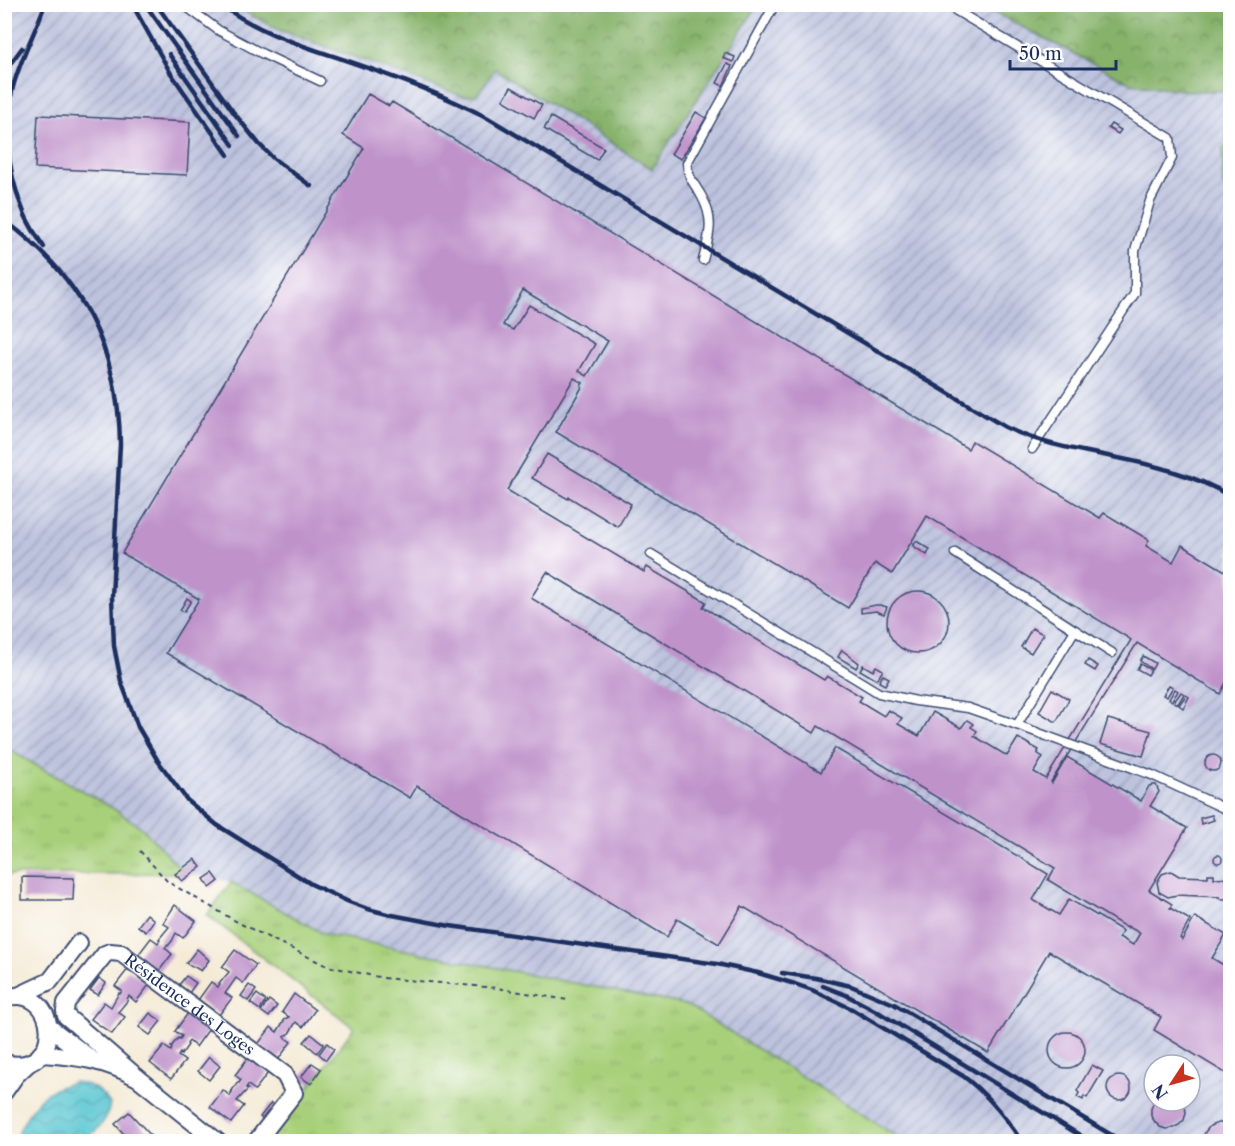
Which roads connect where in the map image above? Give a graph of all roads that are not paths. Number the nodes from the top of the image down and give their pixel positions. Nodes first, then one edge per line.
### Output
1 (183, 4) edge
2 (775, 4) edge
3 (945, 4) edge
4 (320, 81) dead end
5 (703, 260) dead end
6 (1032, 449) dead end
7 (955, 553) dead end
8 (651, 554) dead end
9 (1075, 630) junction
10 (1112, 653) dead end
11 (1017, 725) junction
12 (1230, 811) edge
13 (79, 943) dead end
14 (50, 981) junction
15 (11, 997) edge
16 (48, 1022) junction
17 (35, 1058) junction
18 (92, 1059) junction
19 (4, 1063) edge
20 (138, 1078) junction
21 (4, 1092) edge
22 (218, 1142) edge
23 (256, 1142) edge

1 - 4 lane
2 - 5 lane
3 - 6 lane
7 - 9 lane
8 - 11 lane
9 - 10 lane
9 - 11 lane
11 - 12 lane
13 - 14 street
14 - 15 street
14 - 16 street
15 - 16 street
16 - 17 street
16 - 18 street
17 - 18 street
17 - 19 street
17 - 21 street
18 - 20 street
20 - 22 street
20 - 23 street, Résidence des Loges

